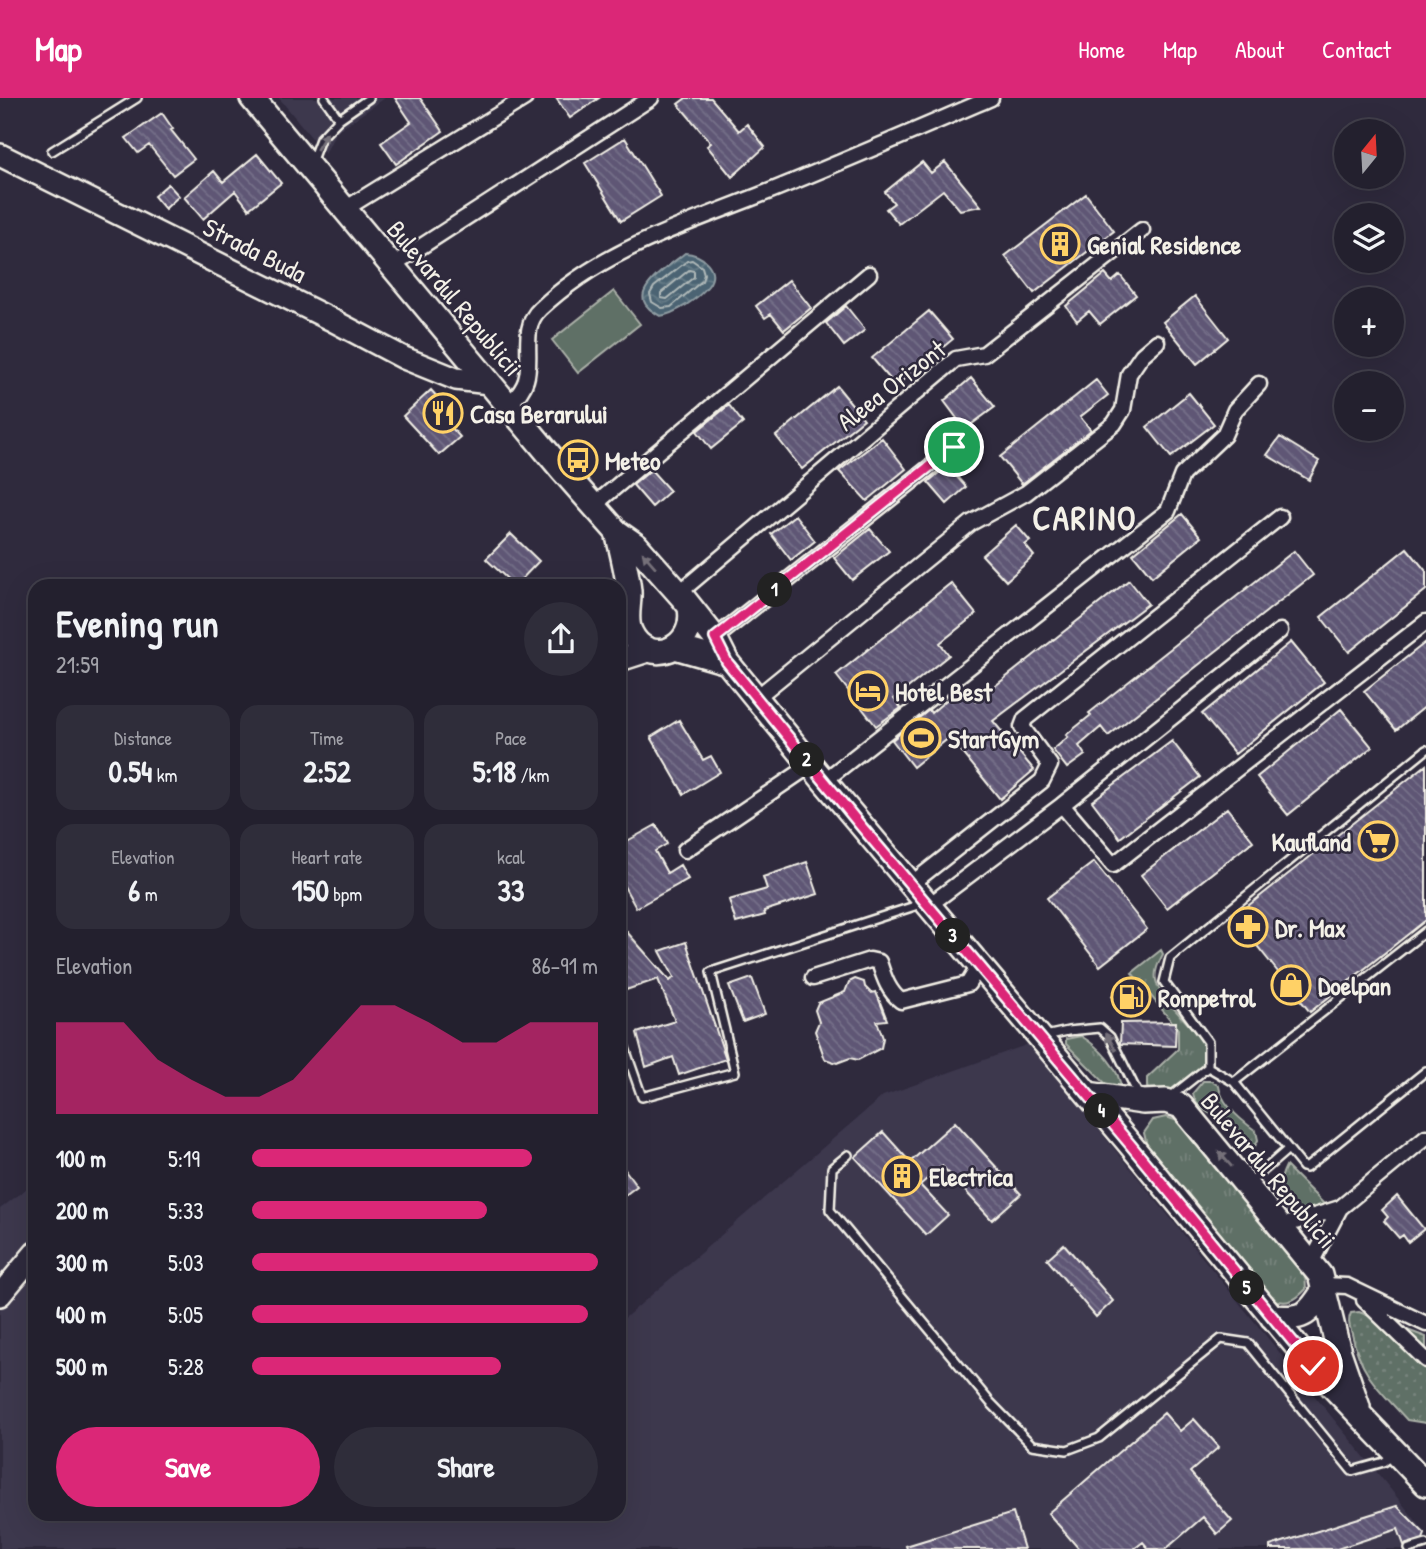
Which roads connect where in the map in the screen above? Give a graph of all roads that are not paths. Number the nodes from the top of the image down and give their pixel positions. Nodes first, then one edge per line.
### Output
1 (137, 98) edge
2 (252, 98) edge
3 (324, 98) edge
4 (369, 98) edge
5 (525, 98) edge
6 (651, 98) edge
7 (992, 98) edge
8 (339, 120) junction
9 (52, 151) dead end
10 (0, 155) edge
11 (310, 166) junction
12 (345, 209) junction
13 (1142, 230) dead end
14 (391, 266) junction
15 (869, 274) dead end
16 (1157, 342) dead end
17 (489, 383) junction
18 (1259, 384) dead end
19 (508, 406) junction
20 (954, 447) dead end
21 (593, 506) junction
22 (1280, 517) dead end
23 (617, 532) junction
24 (625, 579) edge
25 (682, 598) junction
26 (1426, 622) edge
27 (626, 624) edge
28 (1280, 631) dead end
29 (715, 638) junction
30 (676, 647) junction
31 (650, 650) junction
32 (626, 658) edge
33 (727, 662) junction
34 (756, 698) junction
35 (1426, 750) edge
36 (818, 773) junction
37 (1062, 805) junction
38 (685, 850) dead end
39 (921, 898) junction
40 (1426, 931) edge
41 (979, 966) junction
42 (813, 978) dead end
43 (1039, 1038) junction
44 (626, 1051) edge
45 (1208, 1067) junction
46 (1426, 1071) edge
47 (1234, 1082) junction
48 (1087, 1094) junction
49 (1155, 1102) junction
50 (1426, 1137) edge
51 (1129, 1143) junction
52 (1287, 1150) junction
53 (848, 1155) dead end
54 (1248, 1185) junction
55 (1340, 1208) junction
56 (1282, 1226) junction
57 (28, 1261) edge
58 (1311, 1263) junction
59 (1324, 1288) junction
60 (1354, 1290) junction
61 (0, 1295) edge
62 (1272, 1317) junction
63 (1426, 1324) edge
64 (1426, 1360) edge
65 (1362, 1416) junction
66 (1396, 1452) junction
67 (1423, 1474) edge
68 (1426, 1544) edge
69 (1409, 1549) edge

1 - 9 lane
2 - 11 main road, Bulevardul Republicii
3 - 8 lane
4 - 8 lane
5 - 12 street
6 - 14 street
7 - 19 street
11 -> 8 lane
10 - 17 main road, Strada Buda
11 - 12 main road, Bulevardul Republicii
12 - 14 main road, Bulevardul Republicii
13 - 25 street, Aleea Orizont
14 - 17 main road, Bulevardul Republicii
15 - 21 street
16 - 34 street
17 - 19 main road, Bulevardul Republicii
18 - 36 street
19 - 21 main road, Bulevardul Republicii
20 - 29 street
21 - 23 main road, Bulevardul Republicii
22 - 39 street
23 - 24 main road, Bulevardul Republicii
25 -> 23 main road, Bulevardul Republicii
25 - 27 main road
25 - 29 main road, Bulevardul Republicii
25 - 30 main road
26 - 37 street
27 - 31 main road
28 - 37 street
29 - 33 main road, Bulevardul Republicii
30 - 31 main road
30 - 33 main road
31 - 32 main road
33 - 34 main road, Bulevardul Republicii
34 - 36 main road, Bulevardul Republicii
35 - 45 lane
36 - 38 street
36 - 39 main road, Bulevardul Republicii
37 - 39 street
39 - 41 main road, Bulevardul Republicii
39 - 44 lane
40 - 47 lane
41 - 42 street
41 - 43 main road, Bulevardul Republicii
43 - 48 main road, Bulevardul Republicii
49 -> 43 lane
45 - 47 lane
45 - 49 lane
46 - 52 lane
47 - 52 lane
48 - 49 main road, Bulevardul Republicii
48 - 51 main road, Bulevardul Republicii
49 - 51 main road, Bulevardul Republicii
54 -> 49 main road, Bulevardul Republicii
50 - 55 street
51 - 62 main road, Bulevardul Republicii
52 - 54 lane
53 - 66 lane
54 - 56 main road, Bulevardul Republicii
55 - 56 street
55 - 58 street
56 - 58 main road, Bulevardul Republicii
57 - 61 main road
58 - 59 main road, Bulevardul Republicii
59 - 60 street
59 - 62 main road, Bulevardul Republicii
59 - 65 main road, Bulevardul Republicii
60 - 63 street
60 - 64 street
62 - 65 main road, Bulevardul Republicii
65 - 66 main road, Bulevardul Republicii
66 - 67 main road, Bulevardul Republicii
68 - 69 lane

